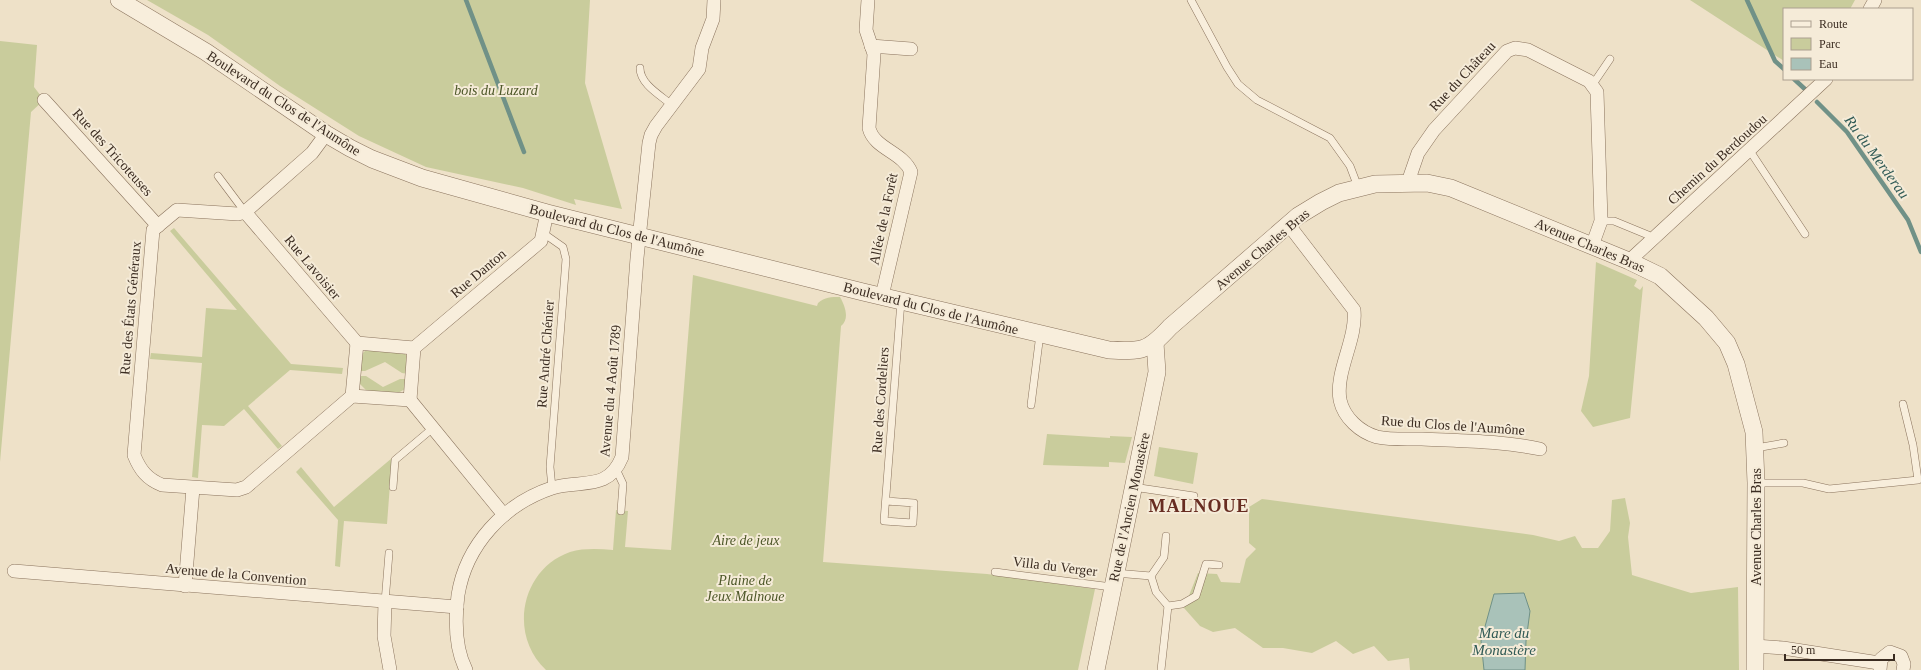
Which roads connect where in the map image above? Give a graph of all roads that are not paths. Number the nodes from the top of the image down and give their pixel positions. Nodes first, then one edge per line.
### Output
1 (119, 0) edge
2 (714, 0) edge
3 (868, 0) edge
4 (1191, 0) edge
5 (871, 46) junction
6 (911, 49) dead end
7 (1610, 59) dead end
8 (640, 68) dead end
9 (1825, 80) edge
10 (1593, 84) junction
11 (44, 100) dead end
12 (672, 105) junction
13 (326, 134) junction
14 (1750, 151) junction
15 (218, 176) dead end
16 (1408, 182) junction
17 (1358, 187) junction
18 (245, 212) junction
19 (547, 213) junction
20 (1601, 220) junction
21 (1288, 224) junction
22 (158, 226) junction
23 (543, 233) junction
24 (1805, 234) dead end
25 (640, 235) junction
26 (1653, 239) junction
27 (1592, 246) junction
28 (1629, 261) junction
29 (882, 296) junction
30 (900, 301) junction
31 (1040, 334) junction
32 (357, 343) junction
33 (1155, 344) junction
34 (414, 348) junction
35 (352, 396) junction
36 (410, 400) junction
37 (1903, 404) dead end
38 (1030, 405) dead end
39 (433, 428) junction
40 (1784, 443) dead end
41 (1756, 448) junction
42 (1540, 449) dead end
43 (616, 469) junction
44 (1919, 480) edge
45 (1756, 483) junction
46 (393, 487) dead end
47 (1133, 487) junction
48 (192, 488) junction
49 (552, 488) junction
50 (1194, 496) dead end
51 (886, 501) junction
52 (621, 511) dead end
53 (504, 515) junction
54 (1166, 536) dead end
55 (389, 553) dead end
56 (1219, 565) dead end
57 (14, 572) dead end
58 (995, 572) dead end
59 (1151, 576) junction
60 (1113, 580) junction
61 (185, 586) junction
62 (385, 602) junction
63 (1168, 606) junction
64 (457, 607) junction
65 (1755, 646) junction
66 (1880, 666) edge
67 (390, 670) edge
68 (466, 670) edge
69 (1096, 670) edge
70 (1161, 670) edge
71 (1755, 670) edge
72 (1903, 670) edge

1 - 13 street, Boulevard du Clos de l'Aumône
2 - 12 street, Avenue du 4 Août 1789
3 - 5 street, Allée de la Forêt
4 - 17 lane
5 - 6 street
5 - 29 street, Allée de la Forêt
7 - 10 lane
8 - 12 lane
9 - 14 street, Chemin du Berdoudou
10 - 16 street, Rue du Château
10 - 20 street
11 - 22 street, Rue des Tricoteuses
12 - 25 street, Avenue du 4 Août 1789
13 - 18 street
13 - 19 street, Boulevard du Clos de l'Aumône
14 - 24 lane
14 - 26 street, Chemin du Berdoudou
15 - 18 lane
16 - 17 street, Avenue Charles Bras
16 - 27 street, Avenue Charles Bras
17 - 21 street, Avenue Charles Bras
18 - 22 street
18 - 32 street, Rue Lavoisier
19 - 23 street, Rue Danton
19 - 25 street, Boulevard du Clos de l'Aumône
20 - 26 lane
20 - 27 street
21 - 33 street, Avenue Charles Bras
21 - 42 street, Rue du Clos de l'Aumône
22 - 48 street, Rue des États Généraux
23 - 34 street, Rue Danton
23 - 49 lane, Rue André Chénier
25 - 29 street, Boulevard du Clos de l'Aumône
25 - 43 street, Avenue du 4 Août 1789
26 - 28 street, Chemin du Berdoudou
27 - 28 street, Avenue Charles Bras
28 - 41 street, Avenue Charles Bras
29 - 30 street, Boulevard du Clos de l'Aumône
30 - 31 street, Boulevard du Clos de l'Aumône
30 - 51 lane, Rue des Cordeliers
31 - 33 street, Boulevard du Clos de l'Aumône
31 - 38 lane
32 - 34 street
32 - 35 street
33 - 47 street, Rue de l'Ancien Monastère
34 - 36 street
35 - 36 street
35 - 48 street
36 - 39 street
37 - 44 lane
39 - 46 lane
39 - 53 street
40 - 41 lane
41 - 45 street, Avenue Charles Bras
43 - 49 street, Avenue du 4 Août 1789
43 - 52 lane
44 - 45 lane
45 - 65 street, Avenue Charles Bras
47 - 50 lane
47 - 60 street, Rue de l'Ancien Monastère
48 - 61 street
49 - 53 street, Avenue du 4 Août 1789
51 - 51 lane, Rue des Cordeliers
53 - 64 street, Avenue du 4 Août 1789
54 - 59 lane
55 - 62 lane
56 - 63 lane
57 - 61 street, Avenue de la Convention
58 - 60 lane, Villa du Verger
59 - 60 lane, Villa du Verger
59 - 63 lane
60 - 69 street, Rue de l'Ancien Monastère
61 - 62 street, Avenue de la Convention
62 - 64 street, Avenue de la Convention
62 - 67 street
63 - 70 lane
64 - 68 street, Avenue du 4 Août 1789
65 - 66 street
65 - 71 street, Avenue Charles Bras
66 - 72 street

